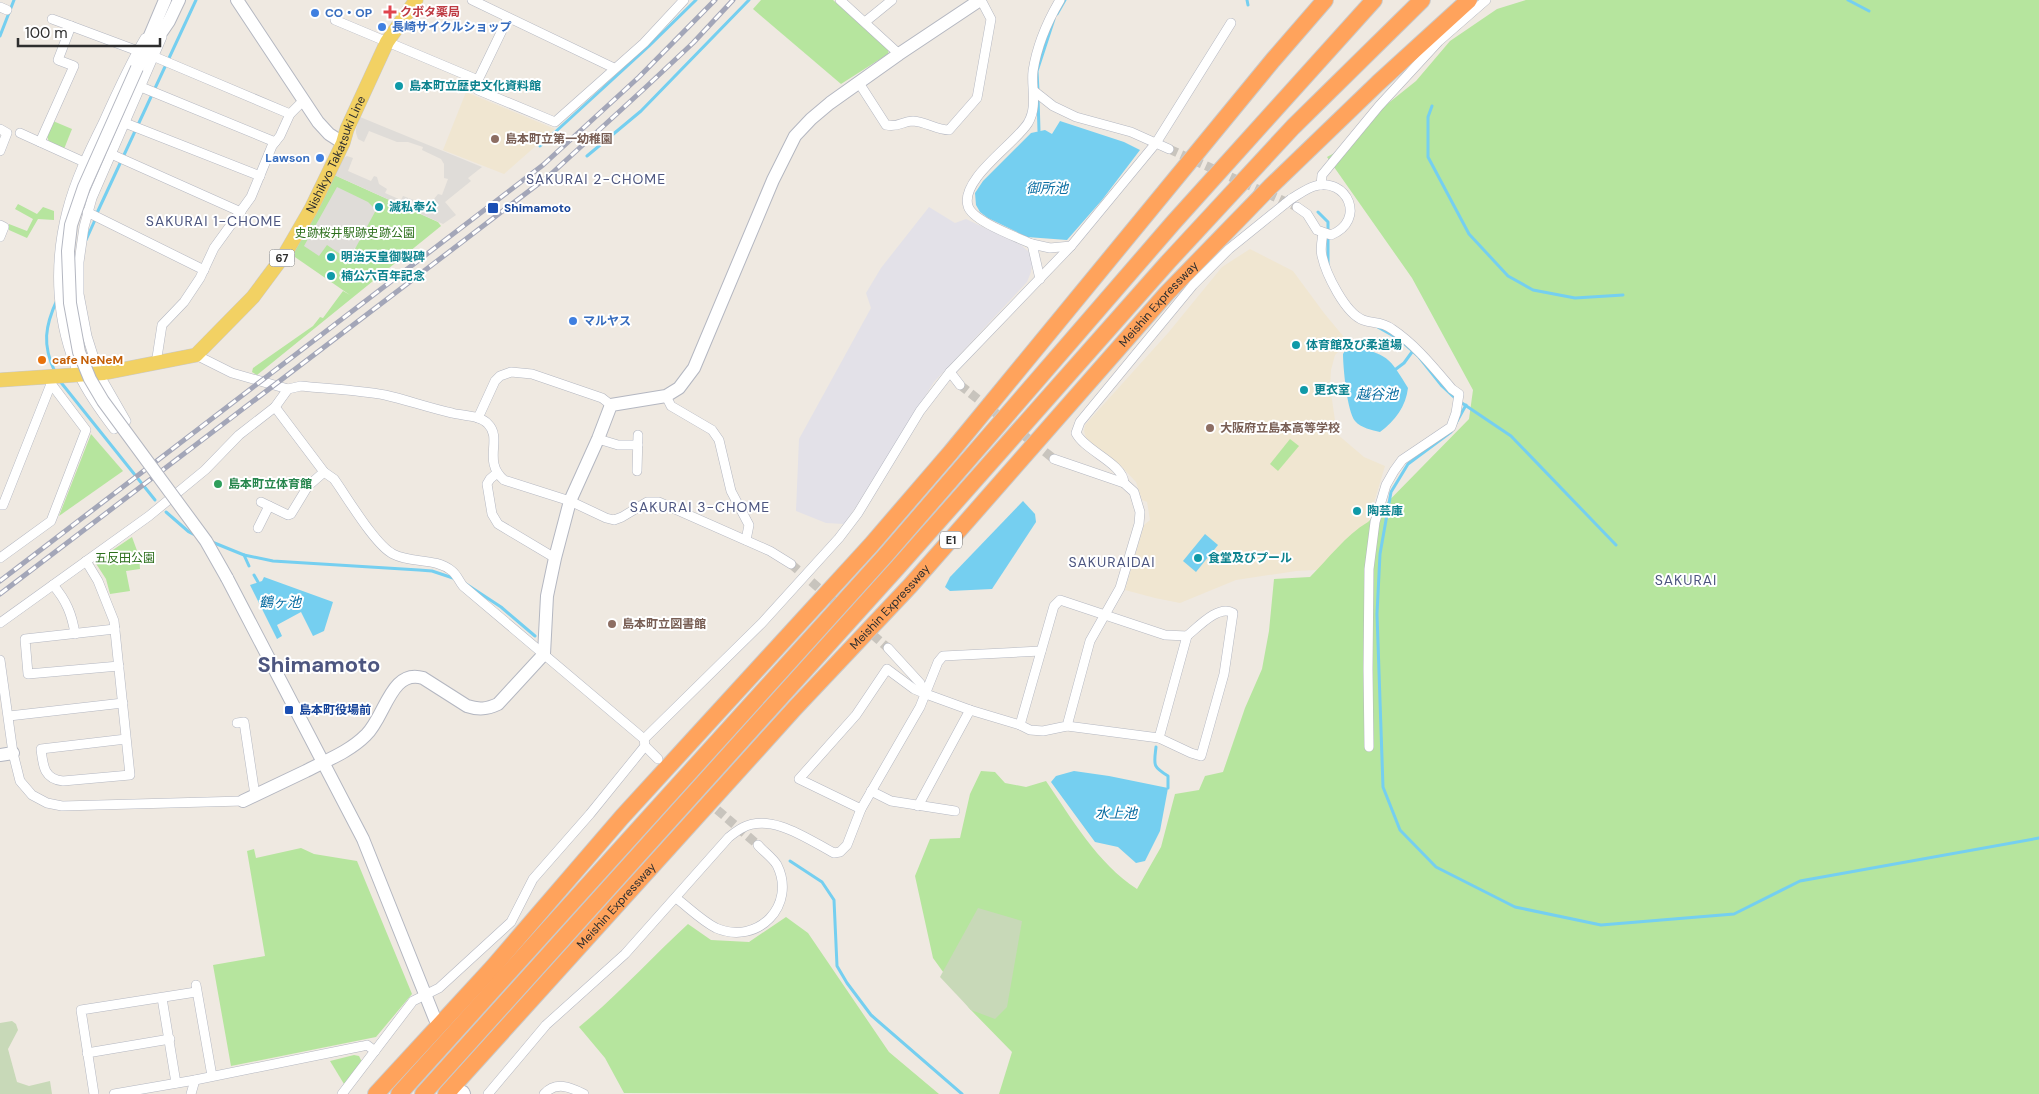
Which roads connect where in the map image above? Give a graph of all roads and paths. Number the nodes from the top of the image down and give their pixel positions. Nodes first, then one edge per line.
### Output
1 (165, 0) edge
2 (179, 0) edge
3 (237, 0) edge
4 (416, 0) edge
5 (472, 0) edge
6 (684, 0) edge
7 (840, 0) edge
8 (892, 0) edge
9 (981, 0) edge
10 (1060, 0) edge
11 (1325, 0) edge
12 (1374, 0) edge
13 (1422, 0) edge
14 (1469, 0) edge
15 (1486, 0) edge
16 (164, 17) junction
17 (508, 18) junction
18 (52, 19) dead end
19 (335, 20) dead end
20 (865, 22) junction
21 (1231, 23) dead end
22 (71, 26) junction
23 (387, 42) junction
24 (138, 51) junction
25 (898, 54) junction
26 (154, 56) junction
27 (614, 68) junction
28 (478, 80) junction
29 (859, 83) junction
30 (141, 87) junction
31 (1037, 93) junction
32 (304, 100) junction
33 (290, 114) junction
34 (126, 123) junction
35 (0, 130) edge
36 (20, 134) dead end
37 (1158, 141) junction
38 (40, 142) junction
39 (275, 142) junction
40 (343, 143) junction
41 (1169, 149) tunnel mouth
42 (0, 151) edge
43 (111, 154) junction
44 (84, 162) junction
45 (260, 176) junction
46 (1314, 187) junction
47 (1297, 208) tunnel mouth
48 (88, 212) junction
49 (241, 212) junction
50 (0, 225) edge
51 (1326, 234) junction
52 (0, 237) edge
53 (1032, 244) junction
54 (1071, 246) junction
55 (204, 270) junction
56 (1040, 279) junction
57 (196, 355) junction
58 (156, 364) junction
59 (950, 372) junction
60 (99, 374) junction
61 (79, 375) junction
62 (53, 378) junction
63 (0, 380) edge
64 (960, 385) tunnel mouth
65 (288, 389) junction
66 (666, 396) junction
67 (611, 405) junction
68 (275, 407) junction
69 (478, 418) junction
70 (638, 435) dead end
71 (598, 439) junction
72 (638, 445) junction
73 (1054, 459) tunnel mouth
74 (637, 471) dead end
75 (324, 472) junction
76 (496, 473) junction
77 (1124, 484) junction
78 (570, 501) junction
79 (0, 505) edge
80 (258, 528) dead end
81 (746, 540) junction
82 (0, 558) edge
83 (555, 558) junction
84 (86, 562) junction
85 (791, 564) tunnel mouth
86 (53, 585) junction
87 (1104, 614) junction
88 (0, 623) edge
89 (115, 629) junction
90 (75, 634) junction
91 (1187, 636) junction
92 (888, 648) tunnel mouth
93 (1041, 651) junction
94 (544, 654) junction
95 (0, 660) edge
96 (119, 666) junction
97 (926, 694) junction
98 (122, 703) junction
99 (970, 710) junction
100 (9, 716) junction
101 (244, 721) dead end
102 (1020, 725) junction
103 (1067, 726) junction
104 (1159, 738) junction
105 (126, 739) junction
106 (644, 743) junction
107 (1369, 747) dead end
108 (13, 753) junction
109 (0, 755) edge
110 (658, 759) dead end
111 (324, 762) junction
112 (871, 790) junction
113 (255, 795) junction
114 (243, 801) joint
115 (918, 806) junction
116 (861, 809) junction
117 (955, 811) dead end
118 (758, 845) tunnel mouth
119 (676, 898) junction
120 (426, 996) junction
121 (162, 998) junction
122 (435, 1019) dead end
123 (170, 1038) junction
124 (375, 1051) junction
125 (87, 1053) junction
126 (212, 1076) junction
127 (195, 1080) junction
128 (176, 1083) junction
129 (143, 1091) edge
130 (94, 1094) edge
131 (114, 1094) edge
132 (191, 1094) edge
133 (342, 1094) edge
134 (376, 1094) edge
135 (399, 1094) edge
136 (423, 1094) edge
137 (446, 1094) edge
138 (488, 1094) edge
139 (544, 1094) edge
140 (584, 1094) edge

1 - 16 street
2 - 16 street
3 - 32 street
4 - 23 main road, Nishikyo Takatsuki Line / 67
5 - 17 street
6 - 27 street
7 - 20 street
8 - 20 street
9 - 25 street
9 - 29 street
10 - 31 street
11 - 134 highway
12 - 135 highway
13 - 136 highway, Meishin Expressway / E1
14 - 137 highway, Meishin Expressway / E1
15 - 46 street
16 - 24 street
16 - 26 street
16 - 111 street, bridge
17 - 27 street
17 - 28 street
18 - 22 street
19 - 23 street
20 - 25 street
21 - 37 street
22 - 24 street
22 - 38 street
23 - 28 street
23 - 40 main road, Nishikyo Takatsuki Line / 67
24 - 44 street
25 - 29 street
26 - 30 street
26 - 33 street
27 - 28 street
29 - 66 street
30 - 34 street
30 - 39 street
31 - 37 street
31 - 53 street
32 - 33 street
32 - 40 street
33 - 39 street
34 - 43 street
34 - 45 street
35 - 42 street
36 - 38 street
37 - 41 street
37 - 54 street
38 - 44 street
39 - 45 street
40 - 57 main road, Nishikyo Takatsuki Line / 67
43 - 48 street
43 - 49 street
44 - 61 street
45 - 49 street
46 - 51 street
46 - 77 street
47 - 51 street
48 - 55 street
48 - 60 street
49 - 55 street
50 - 52 street
51 - 107 street
53 - 54 street
53 - 56 street
54 - 56 street
55 - 58 street
56 - 59 street
57 - 58 main road
57 - 65 street
58 - 60 main road
59 - 64 street
59 - 106 street
60 - 61 main road
60 - 61 street
61 - 62 main road
62 - 63 main road
62 - 79 street
62 - 82 street
65 - 68 street
65 - 69 street
66 - 67 street
66 - 81 street
67 - 69 street
67 - 71 street
68 - 75 street
68 - 84 street
69 - 76 street
70 - 72 street
71 - 72 street
71 - 78 street
72 - 74 street
73 - 77 street
75 - 80 street
75 - 94 street
76 - 78 street
76 - 83 street
77 - 87 street
78 - 81 street
78 - 83 street
81 - 85 street
83 - 94 street
84 - 86 street
84 - 89 street
86 - 88 street
86 - 90 street
87 - 91 street
87 - 93 street
87 - 103 street
89 - 90 street
89 - 96 street
90 - 96 street
91 - 104 street
91 - 104 street
92 - 97 street
93 - 97 street
93 - 102 street
94 - 106 street
94 - 111 street
95 - 100 street
96 - 98 street
97 - 99 street
97 - 112 street
97 - 116 street
98 - 100 street
98 - 105 street
99 - 102 street
99 - 115 street
100 - 108 street
101 - 113 street
102 - 103 street
103 - 104 street
105 - 105 street
106 - 110 street
106 - 120 street
108 - 109 street
108 - 114 street
111 - 113 street
111 - 120 street
112 - 115 street
112 - 116 street
113 - 114 street
115 - 117 street
116 - 119 street
118 - 119 street
119 - 138 street
120 - 122 street
120 - 124 street
121 - 123 street
121 - 125 street
121 - 126 street
123 - 125 street
123 - 128 street
124 - 126 street
124 - 133 street
125 - 130 street
126 - 127 street
127 - 128 street
127 - 132 street
128 - 129 street
129 - 131 street
139 - 140 street

